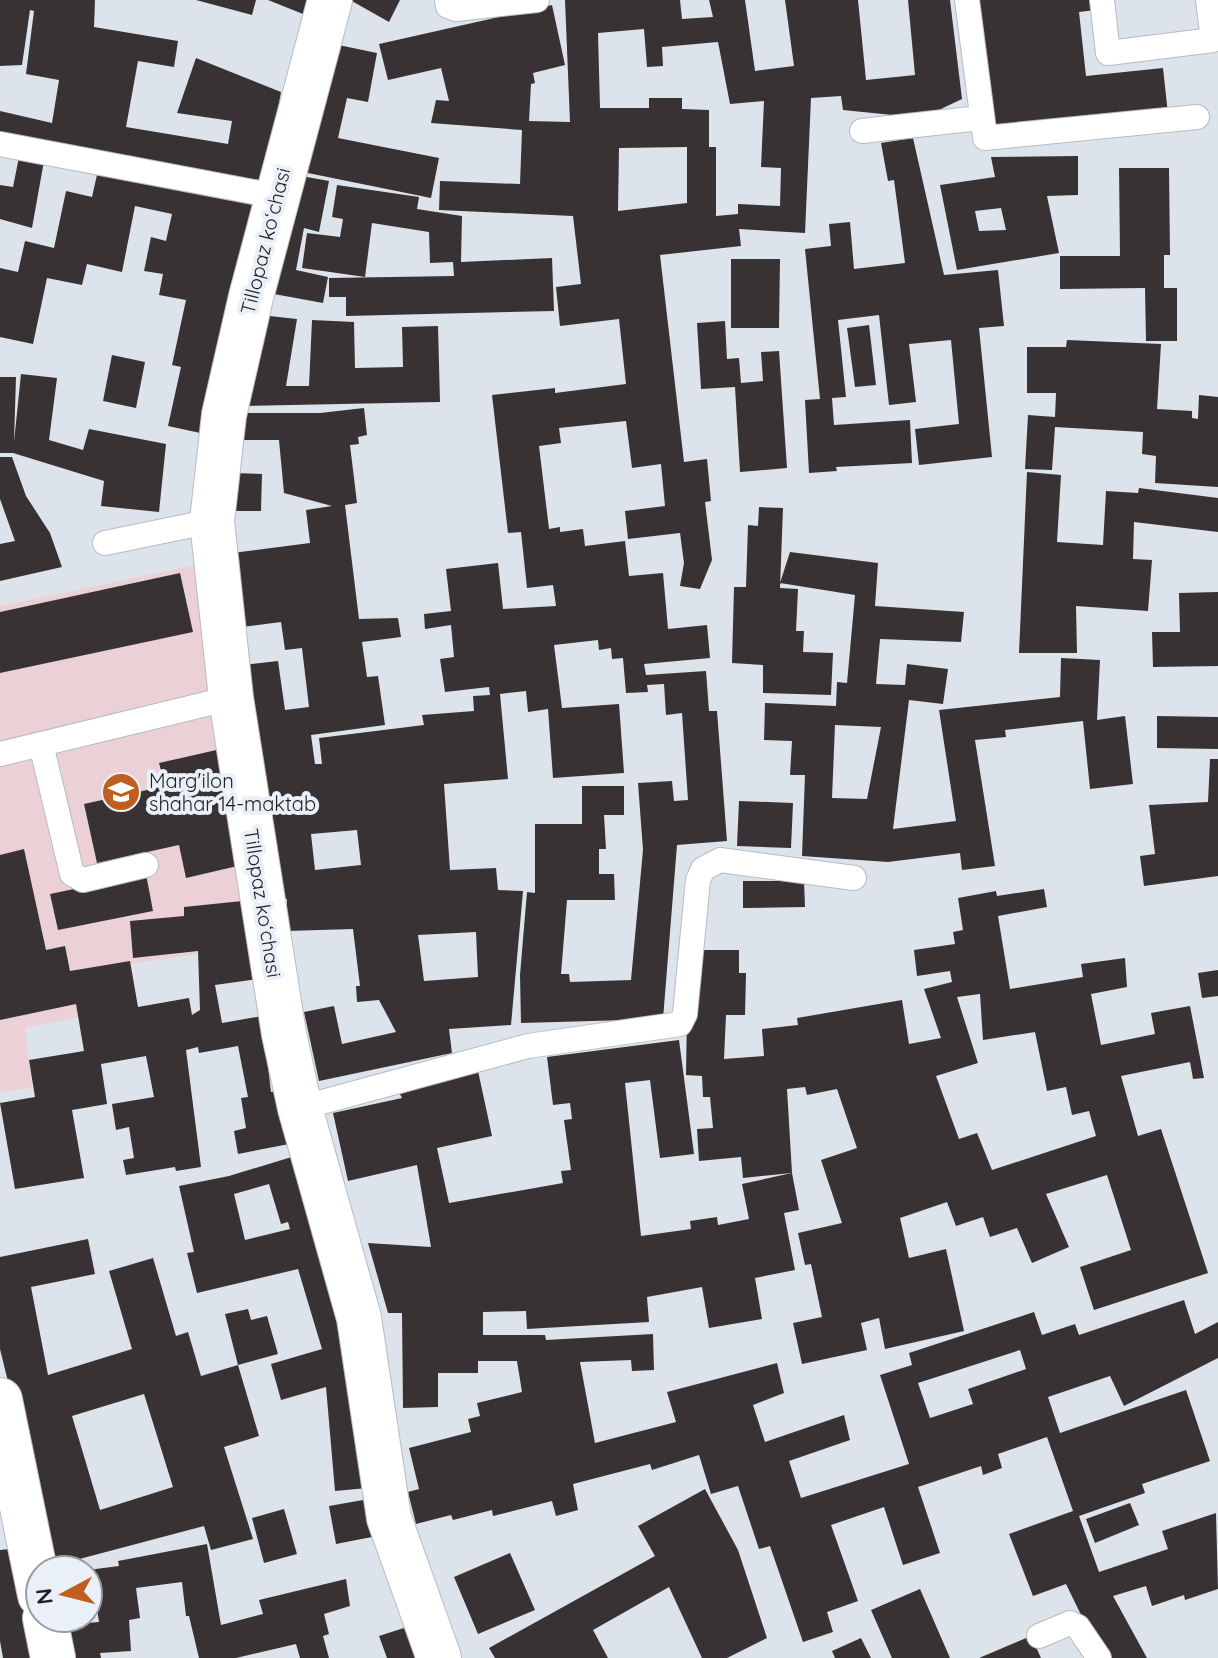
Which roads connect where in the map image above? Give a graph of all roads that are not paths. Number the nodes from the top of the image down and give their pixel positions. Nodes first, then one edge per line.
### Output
1 (330, 0) edge
2 (447, 0) edge
3 (537, 0) edge
4 (967, 0) edge
5 (1102, 0) edge
6 (1208, 0) edge
7 (1197, 117) dead end
8 (980, 118) junction
9 (862, 131) dead end
10 (0, 144) edge
11 (275, 196) junction
12 (212, 521) junction
13 (105, 543) dead end
14 (231, 698) junction
15 (41, 744) junction
16 (0, 754) edge
17 (146, 865) dead end
18 (854, 878) dead end
19 (300, 1108) junction
20 (0, 1400) edge
21 (32, 1554) edge
22 (48, 1634) edge
23 (1039, 1636) dead end
24 (53, 1658) edge
25 (439, 1658) edge
26 (1099, 1658) edge

1 - 11 street, Tillopaz koʻchasi
2 - 3 lane
4 - 8 lane
5 - 6 lane
7 - 8 lane
8 - 9 lane
10 - 11 lane
11 - 12 street, Tillopaz koʻchasi
12 - 13 lane
12 - 14 street, Tillopaz koʻchasi
14 - 15 lane
14 - 19 street, Tillopaz koʻchasi
15 - 16 lane
15 - 17 lane
18 - 19 lane
19 - 25 street, Tillopaz koʻchasi
20 - 21 street
22 - 24 street
23 - 26 lane

